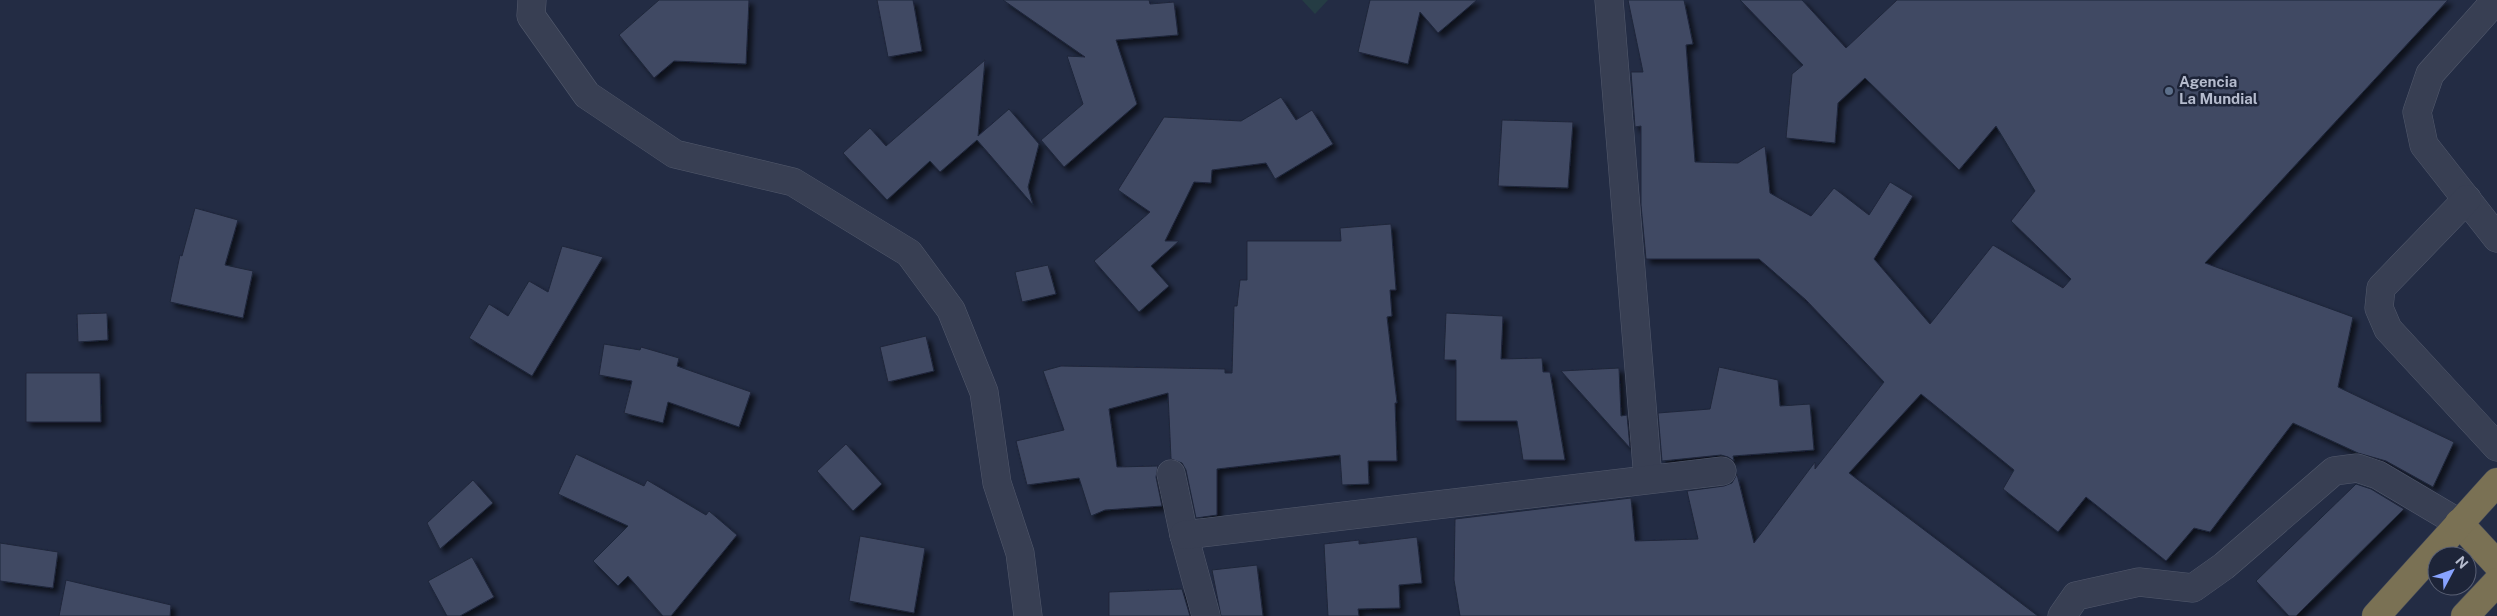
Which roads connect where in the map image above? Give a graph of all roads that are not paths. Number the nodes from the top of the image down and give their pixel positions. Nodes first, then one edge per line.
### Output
1 (532, 0) edge
2 (1609, 0) edge
3 (2496, 0) edge
4 (2466, 199) junction
5 (2497, 238) edge
6 (2497, 447) edge
7 (1722, 471) dead end
8 (1172, 474) dead end
9 (1648, 479) junction
10 (2497, 482) edge
11 (2459, 523) junction
12 (1184, 535) junction
13 (2497, 564) edge
14 (2497, 582) edge
15 (1028, 616) edge
16 (1206, 616) edge
17 (2062, 616) edge
18 (2376, 616) edge
19 (2465, 616) edge

1 - 15 street
2 - 9 street
3 - 4 street
4 - 5 street
4 - 6 street
7 - 9 street
8 - 12 street
9 - 12 street
10 - 11 highway
11 - 13 highway
11 - 17 street
11 - 18 highway
12 - 16 street
14 - 19 highway

